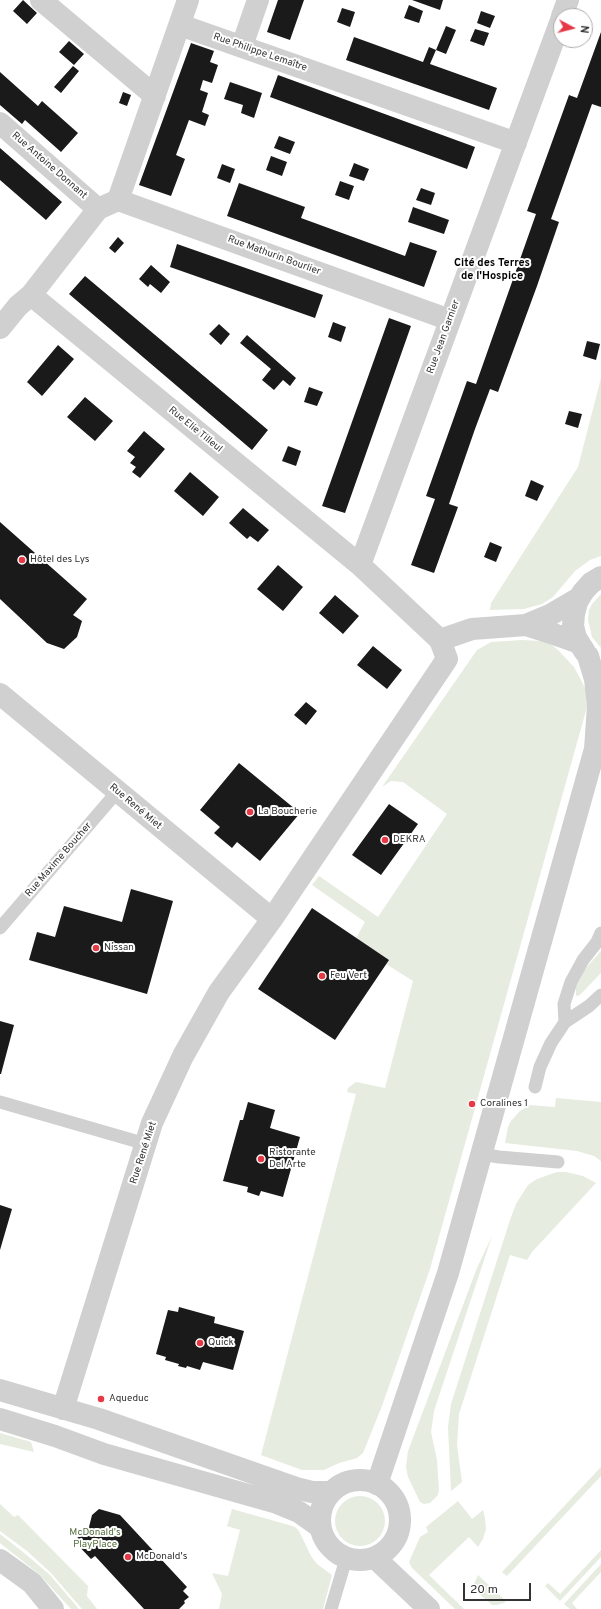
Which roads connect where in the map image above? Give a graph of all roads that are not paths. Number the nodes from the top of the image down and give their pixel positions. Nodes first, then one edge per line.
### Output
1 (41, 0) edge
2 (188, 0) edge
3 (258, 0) edge
4 (180, 25) junction
5 (553, 42) edge
6 (242, 46) junction
7 (154, 96) junction
8 (0, 123) edge
9 (516, 144) junction
10 (118, 200) junction
11 (98, 209) junction
12 (31, 295) junction
13 (450, 320) junction
14 (0, 328) edge
15 (360, 565) junction
16 (601, 577) edge
17 (579, 598) junction
18 (526, 626) junction
19 (440, 640) junction
20 (589, 655) edge
21 (0, 694) edge
22 (599, 744) edge
23 (117, 792) junction
24 (272, 920) junction
25 (0, 928) edge
26 (601, 933) edge
27 (601, 995) edge
28 (565, 1022) junction
29 (535, 1087) dead end
30 (0, 1102) edge
31 (146, 1144) junction
32 (481, 1154) junction
33 (558, 1162) dead end
34 (0, 1390) edge
35 (63, 1409) junction
36 (0, 1419) edge
37 (377, 1484) junction
38 (330, 1492) junction
39 (320, 1527) junction
40 (375, 1558) junction
41 (346, 1559) junction
42 (0, 1560) edge
43 (53, 1609) edge
44 (331, 1609) edge
45 (429, 1609) edge

1 - 7 street
2 - 4 street
3 - 6 street
4 - 6 street, Rue Philippe Lemaître
4 - 7 street
5 - 9 street, Rue Jean Garnier
6 - 9 street, Rue Philippe Lemaître
7 - 10 street
8 - 11 street, Rue Antoine Donnant
9 - 13 street, Rue Jean Garnier
10 - 11 street
10 - 13 street, Rue Mathurin Bourlier
11 - 12 street
12 - 14 street
12 - 15 street, Rue Elie Tilleul
13 - 15 street, Rue Jean Garnier
15 - 19 street, Rue Elie Tilleul
16 - 17 street
17 - 18 street
17 - 20 street
18 - 19 street
18 - 20 street
19 - 24 street, Rue René Miet
20 - 22 street
21 - 23 street, Rue René Miet
22 - 32 street
23 - 24 street, Rue René Miet
23 - 25 lane, Rue Maxime Boucher
24 - 31 street, Rue René Miet
26 - 28 lane
27 - 28 lane
28 - 29 lane
30 - 31 lane
31 - 35 street, Rue René Miet
32 - 33 lane
32 - 37 street
34 - 35 street
35 - 38 street
36 - 39 street
37 - 38 street
37 - 40 street
38 - 39 street
39 - 41 street
40 - 41 street
40 - 45 street
41 - 44 lane
42 - 43 street

